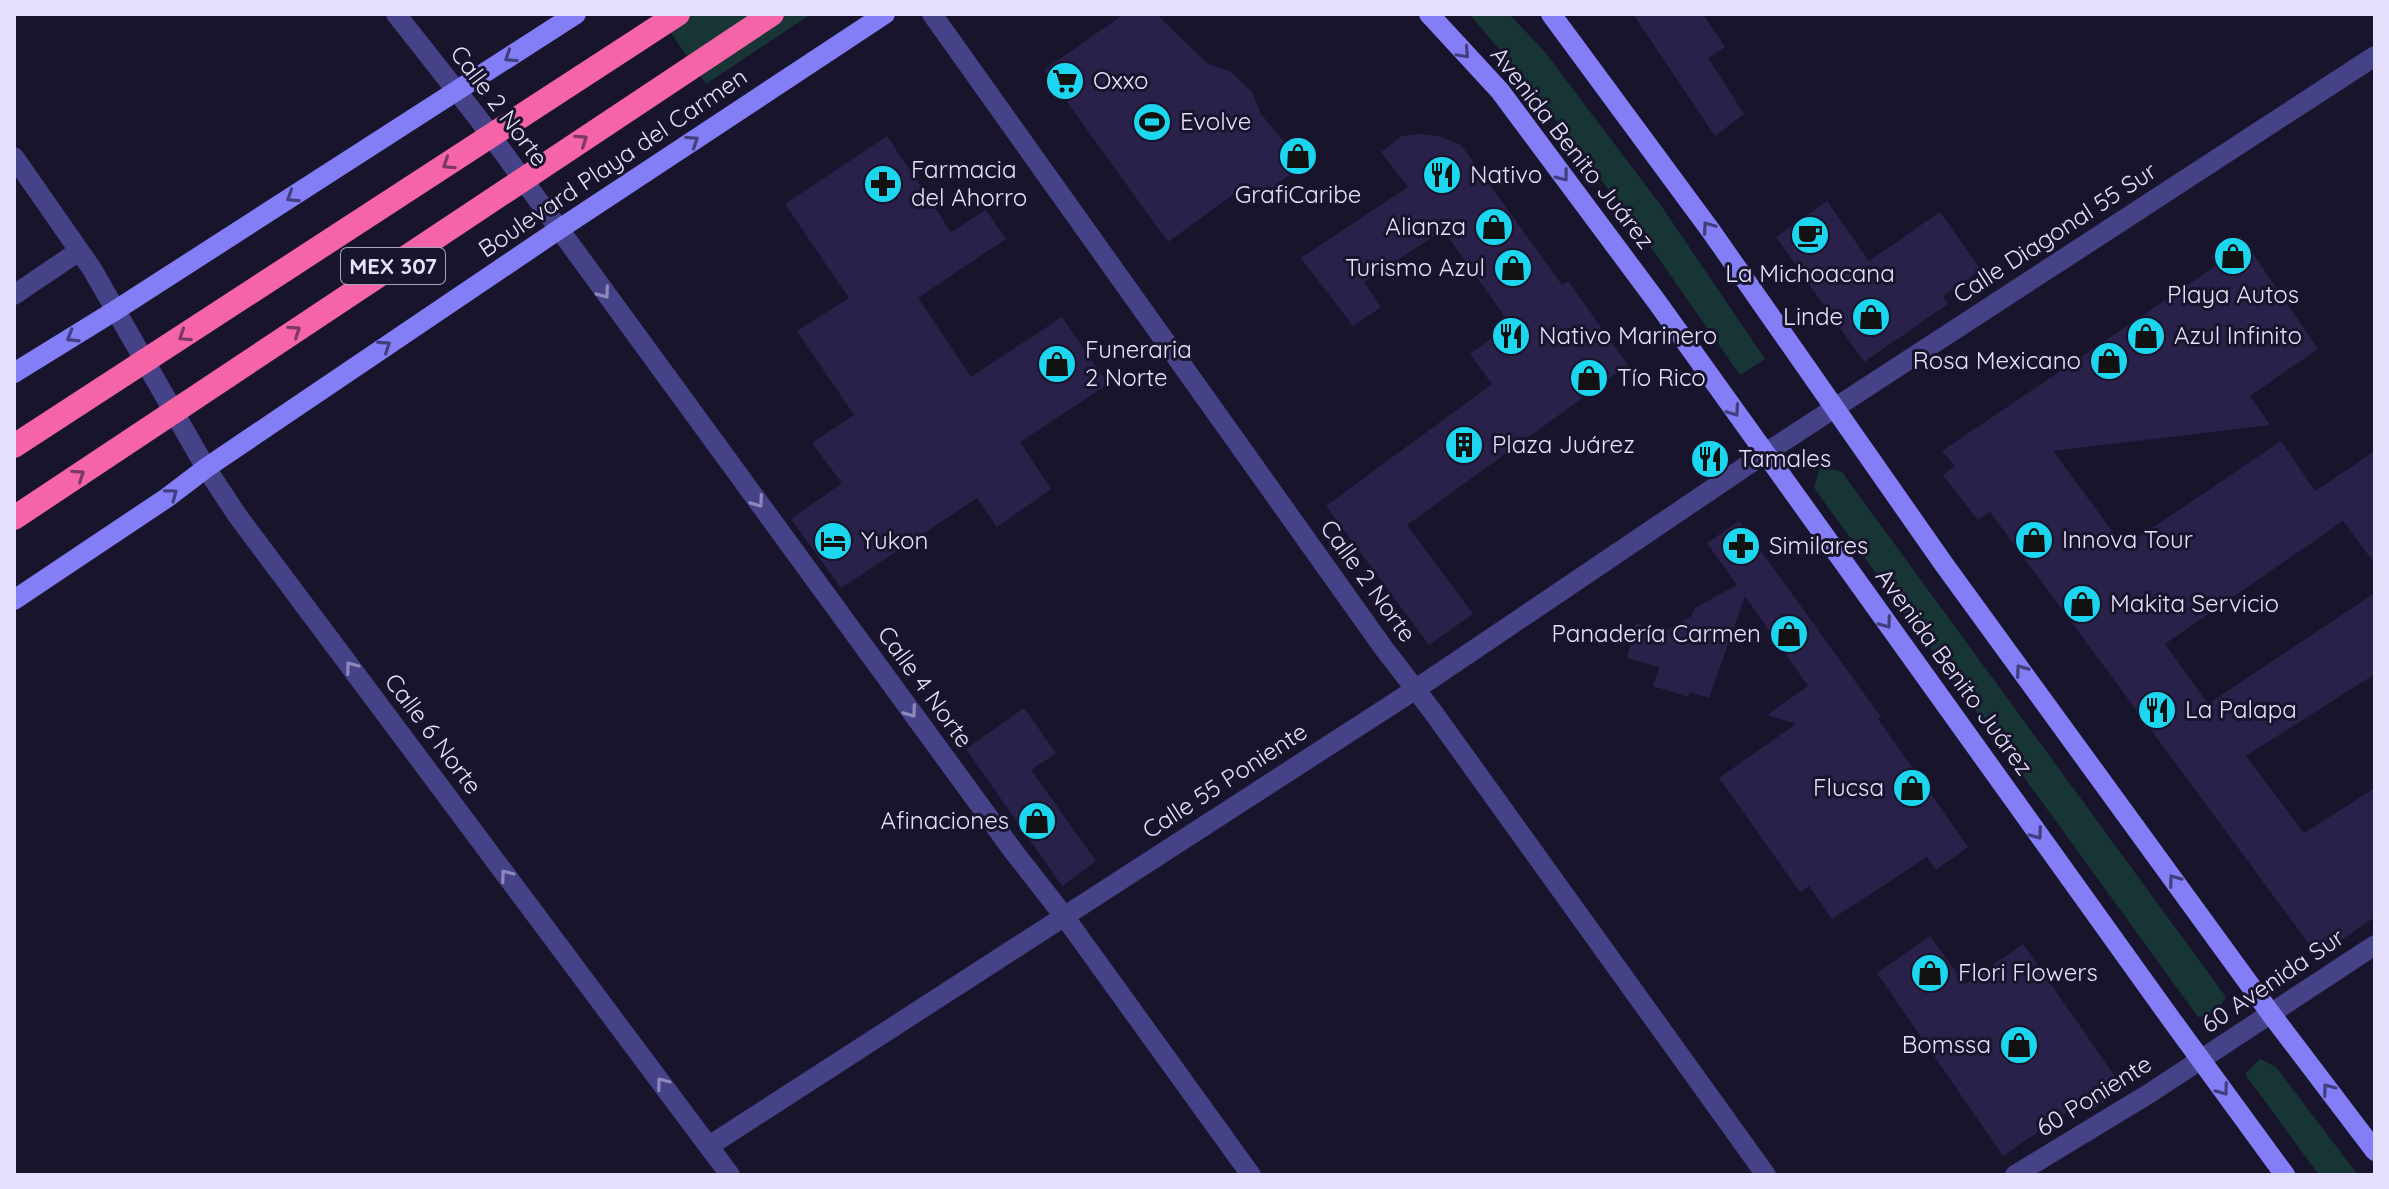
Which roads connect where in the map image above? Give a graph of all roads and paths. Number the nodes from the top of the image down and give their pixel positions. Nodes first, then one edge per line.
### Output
1 (396, 14) edge
2 (576, 14) edge
3 (678, 14) edge
4 (772, 14) edge
5 (885, 14) edge
6 (932, 14) edge
7 (1429, 14) edge
8 (1551, 14) edge
9 (2375, 56) edge
10 (457, 91) junction
11 (14, 157) edge
12 (558, 230) junction
13 (79, 251) junction
14 (14, 295) edge
15 (116, 310) junction
16 (14, 373) edge
17 (1834, 408) junction
18 (14, 446) edge
19 (1764, 454) junction
20 (206, 468) junction
21 (14, 518) edge
22 (14, 600) edge
23 (1416, 689) junction
24 (1064, 916) junction
25 (2375, 945) edge
26 (2271, 1014) junction
27 (2201, 1060) junction
28 (709, 1146) junction
29 (2375, 1151) edge
30 (730, 1175) edge
31 (1251, 1175) edge
32 (1766, 1175) edge
33 (2015, 1175) edge
34 (2285, 1175) edge

1 - 10 street, Calle 2 Norte
2 -> 10 main road
3 -> 18 highway, MEX 307, bridge
21 -> 4 highway, MEX 307, bridge
12 -> 5 main road, Boulevard Playa del Carmen
6 - 23 street, Calle 2 Norte
7 -> 19 main road, Avenida Benito Juárez
17 -> 8 main road
9 - 17 street, Calle Diagonal 55 Sur
10 - 12 street, Calle 2 Norte
10 -> 15 main road
11 - 13 street, Calle 6 Norte
20 -> 12 main road, Boulevard Playa del Carmen
12 -> 24 street, Calle 4 Norte
13 - 14 street
13 - 15 street, Calle 6 Norte
15 -> 16 main road
15 - 20 street, Calle 6 Norte
17 - 19 street, Calle Diagonal 55 Sur
26 -> 17 main road
19 - 23 street, Calle 55 Poniente
19 -> 27 main road, Avenida Benito Juárez
22 -> 20 main road, Boulevard Playa del Carmen
28 -> 20 street, Calle 6 Norte
23 - 24 street, Calle 55 Poniente
23 - 32 street, Calle 2 Norte
24 - 28 street, Calle 55 Poniente
24 - 31 street, Calle 4 Norte
25 - 26 street, 60 Avenida Sur
26 - 27 street, 60 Avenida Sur
29 -> 26 main road
27 - 33 street, 60 Poniente
27 -> 34 main road, Avenida Benito Juárez
28 - 30 street, Calle 6 Norte

